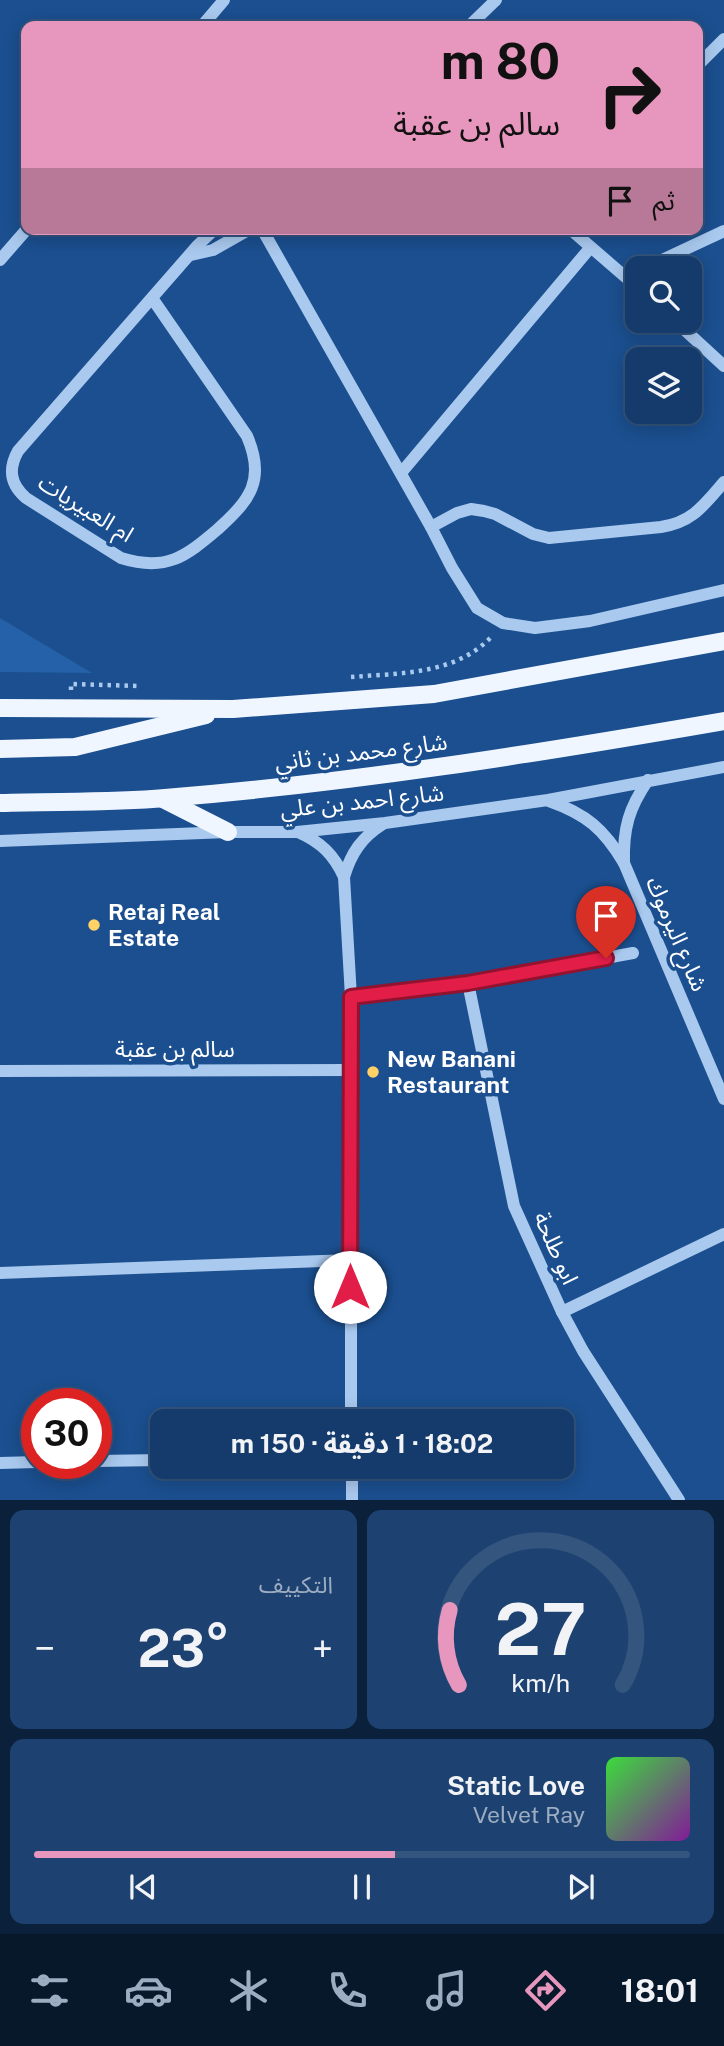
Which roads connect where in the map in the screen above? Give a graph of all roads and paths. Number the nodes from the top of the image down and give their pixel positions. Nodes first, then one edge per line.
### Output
1 (224, 0) edge
2 (496, 0) edge
3 (206, 21) edge
4 (474, 21) edge
5 (724, 40) edge
6 (703, 60) edge
7 (724, 231) edge
8 (22, 235) edge
9 (209, 235) edge
10 (239, 235) edge
11 (265, 235) edge
12 (576, 235) edge
13 (590, 248) junction
14 (191, 255) junction
15 (671, 256) edge
16 (0, 260) edge
17 (625, 270) edge
18 (152, 298) junction
19 (688, 333) edge
20 (724, 366) edge
21 (401, 473) junction
22 (724, 482) edge
23 (431, 527) junction
24 (724, 590) edge
25 (503, 623) junction
26 (724, 641) edge
27 (346, 678) dead end
28 (149, 686) dead end
29 (0, 708) edge
30 (70, 709) junction
31 (233, 709) junction
32 (724, 721) edge
33 (0, 749) edge
34 (724, 767) edge
35 (648, 780) junction
36 (163, 799) junction
37 (548, 800) junction
38 (0, 803) edge
39 (385, 823) junction
40 (228, 832) junction
41 (297, 832) junction
42 (0, 841) edge
43 (624, 863) junction
44 (344, 877) junction
45 (633, 953) dead end
46 (468, 983) junction
47 (351, 997) junction
48 (351, 1070) junction
49 (0, 1071) edge
50 (724, 1099) edge
51 (724, 1234) edge
52 (350, 1260) junction
53 (0, 1273) edge
54 (562, 1312) junction
55 (351, 1409) edge
56 (150, 1460) edge
57 (112, 1461) edge
58 (21, 1462) edge
59 (0, 1463) edge
60 (352, 1479) edge
61 (352, 1500) edge
62 (679, 1500) edge

1 - 3 street
2 - 4 street
5 - 6 street
7 - 15 street
8 - 16 street
9 - 14 street, ام العبيريات
10 - 14 street
11 - 21 street
12 - 13 street
13 - 17 street
13 - 21 street
14 - 18 street, ام العبيريات
18 - 18 street, ام العبيريات
19 - 20 street
21 - 23 street
22 - 23 street
23 - 25 street
24 - 25 street
25 - 27 path
26 - 31 main road
28 - 30 path
29 - 30 main road
30 - 31 main road
31 - 33 main road
32 - 36 main road, شارع محمد بن ثاني
34 - 35 street, شارع احمد بن علي
35 - 37 street, شارع احمد بن علي
35 - 43 street, شارع اليرموك
36 - 38 main road, شارع محمد بن ثاني
36 - 40 main road
37 - 39 street, شارع احمد بن علي
37 - 43 street, شارع اليرموك
39 - 41 street, شارع احمد بن علي
39 - 44 street
40 - 41 street, شارع احمد بن علي
40 - 42 street, شارع احمد بن علي
41 - 44 street
43 - 50 street, شارع اليرموك
44 - 47 street
45 - 46 street
46 - 47 street
46 - 54 street, ابو طلحة
47 - 48 street
48 - 49 street, سالم بن عقبة
48 - 52 street
51 - 54 street
52 - 53 street
52 - 55 street
54 - 62 street, ابو طلحة
56 - 57 street
58 - 59 street
60 - 61 street

